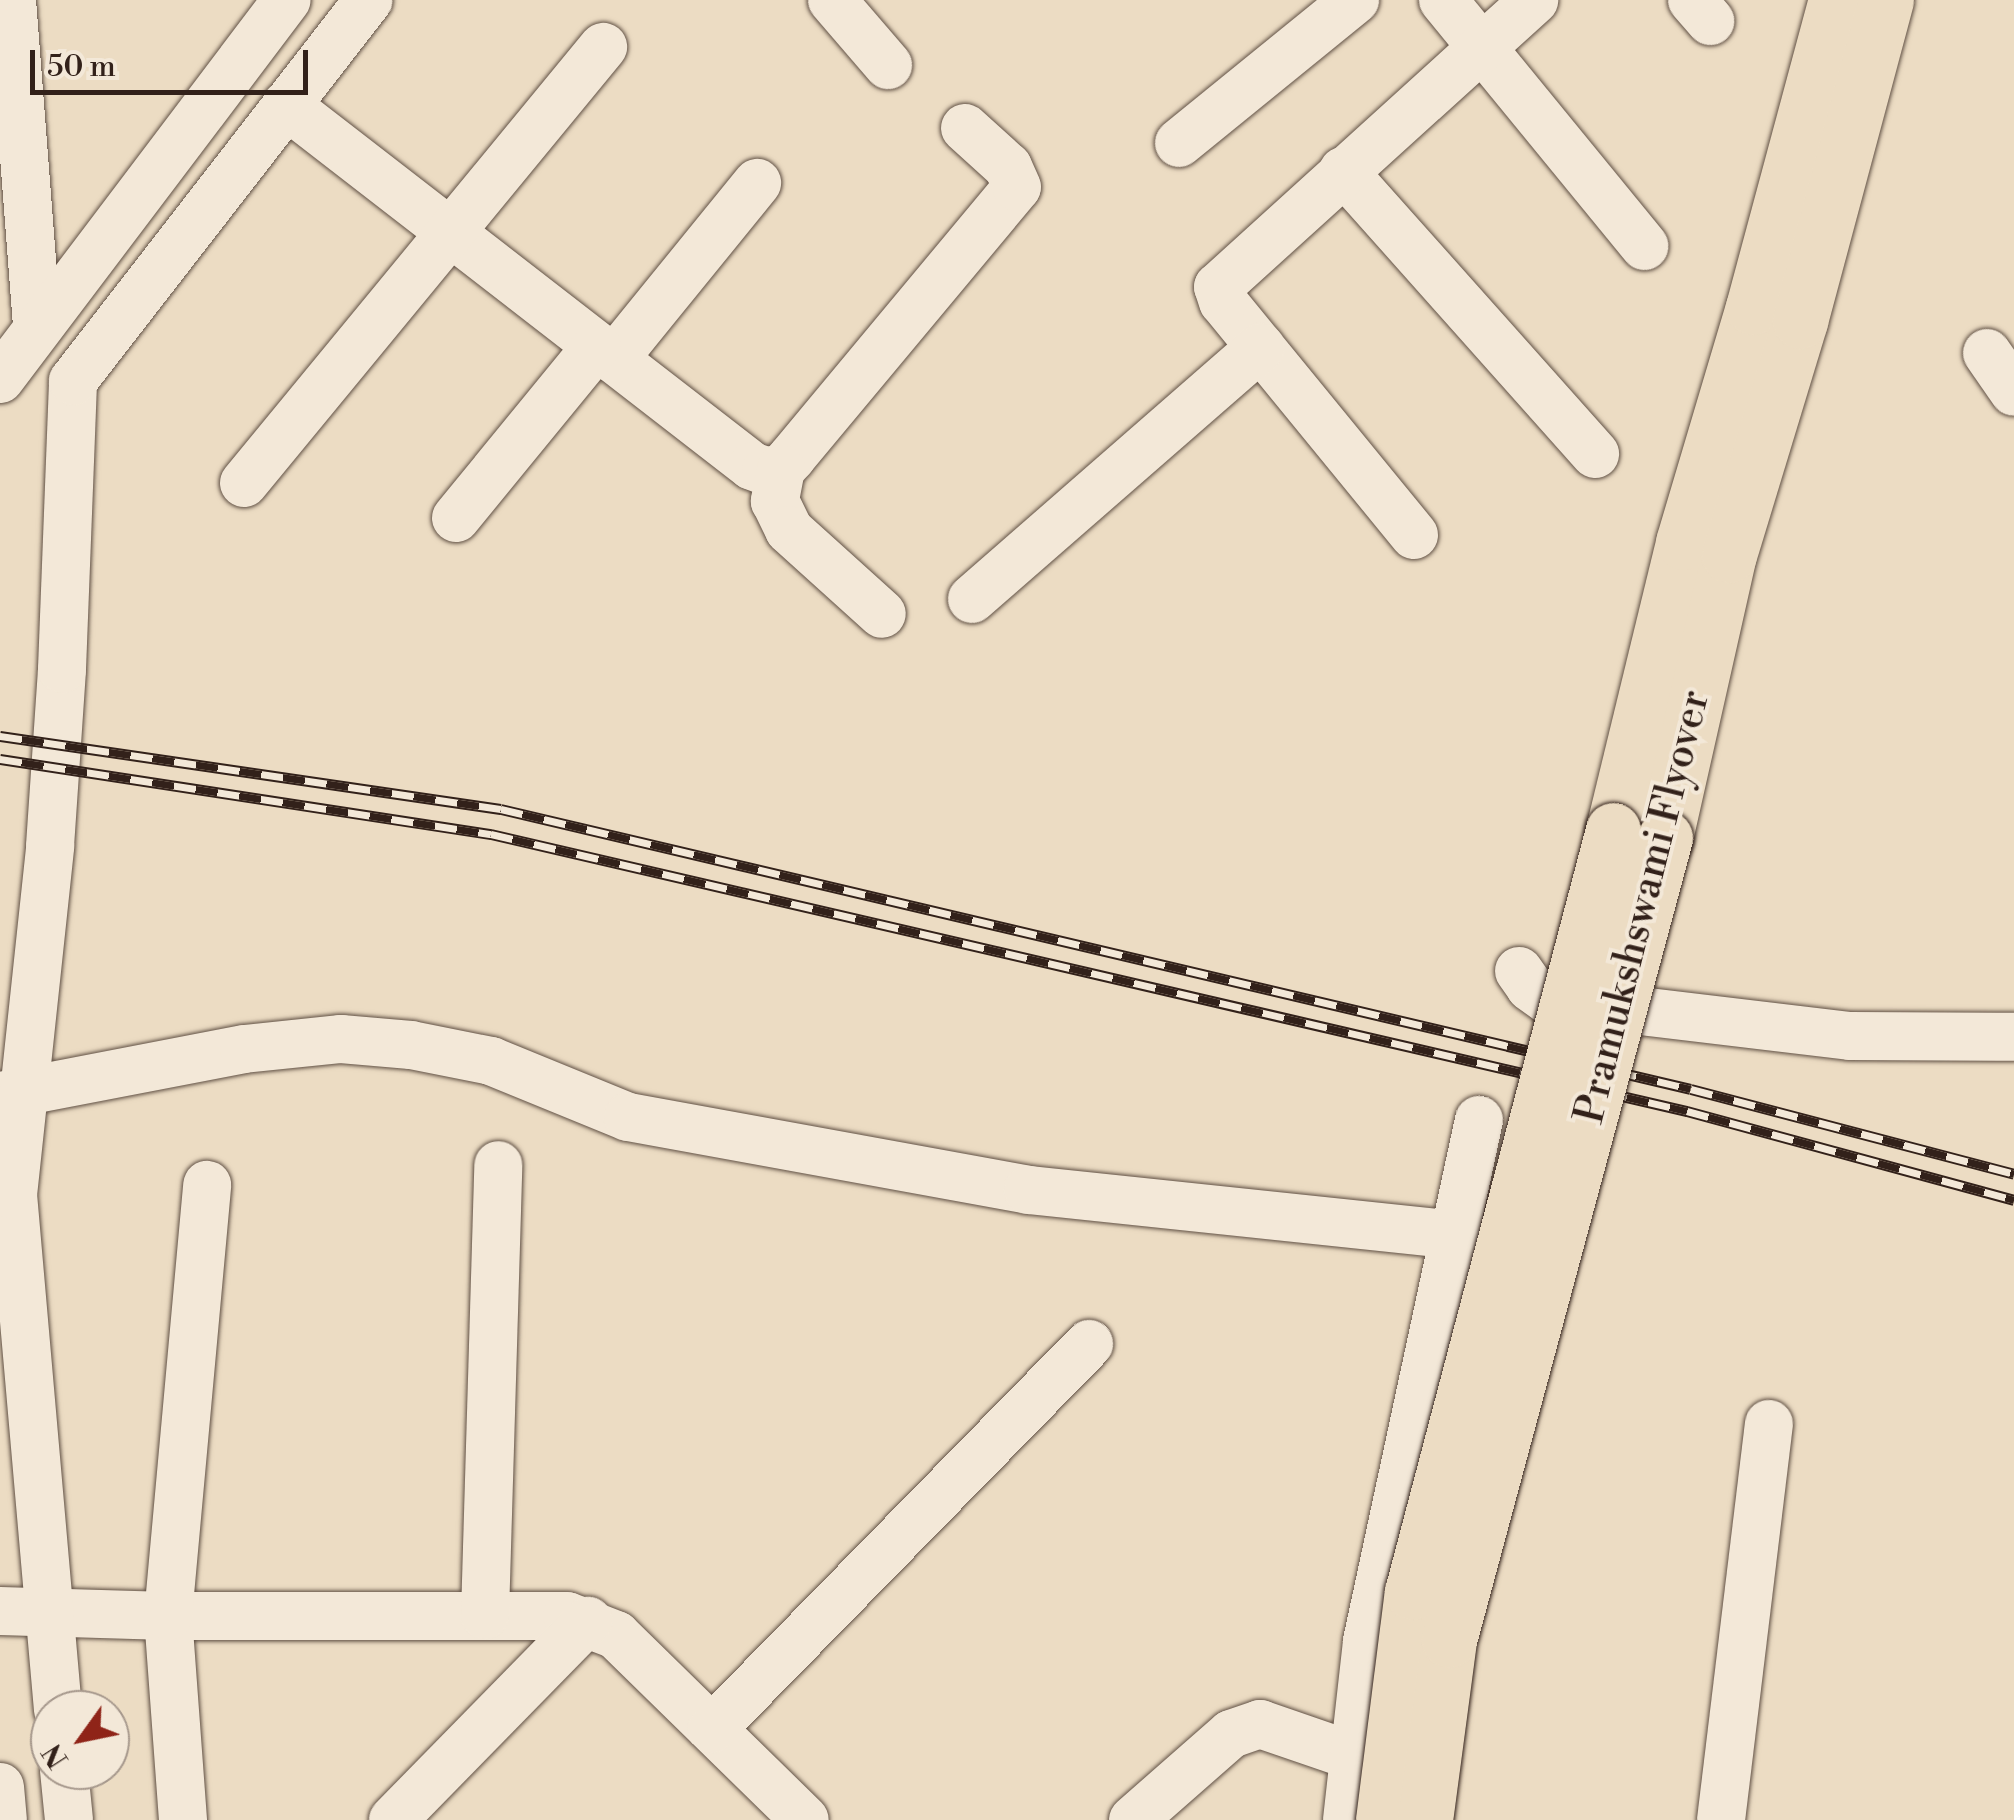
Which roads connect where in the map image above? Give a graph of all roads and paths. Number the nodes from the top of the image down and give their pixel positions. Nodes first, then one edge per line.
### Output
1 (12, 0) edge
2 (288, 0) edge
3 (369, 0) edge
4 (832, 0) edge
5 (1355, 0) edge
6 (1444, 0) edge
7 (1534, 0) edge
8 (1836, 0) edge
9 (1886, 0) edge
10 (1483, 46) junction
11 (603, 47) dead end
12 (888, 66) dead end
13 (286, 105) junction
14 (965, 128) dead end
15 (1179, 144) dead end
16 (1342, 171) junction
17 (757, 183) dead end
18 (451, 233) junction
19 (1644, 246) dead end
20 (37, 327) junction
21 (1260, 348) junction
22 (605, 352) junction
23 (1987, 353) dead end
24 (0, 380) edge
25 (2014, 392) edge
26 (1595, 454) dead end
27 (780, 468) junction
28 (244, 483) dead end
29 (456, 518) dead end
30 (1414, 535) dead end
31 (972, 599) dead end
32 (882, 614) dead end
33 (1520, 971) dead end
34 (2014, 1037) edge
35 (10, 1095) edge
36 (1479, 1120) dead end
37 (498, 1165) dead end
38 (207, 1185) dead end
39 (1458, 1235) junction
40 (1089, 1344) dead end
41 (1769, 1424) dead end
42 (0, 1610) edge
43 (48, 1611) junction
44 (168, 1616) junction
45 (485, 1616) junction
46 (588, 1621) junction
47 (56, 1690) edge
48 (712, 1730) junction
49 (1353, 1756) junction
50 (0, 1787) edge
51 (66, 1790) edge
52 (3, 1820) edge
53 (70, 1820) edge
54 (183, 1820) edge
55 (393, 1820) edge
56 (805, 1820) edge
57 (1133, 1820) edge
58 (1347, 1820) edge
59 (1383, 1820) edge
60 (1425, 1820) edge
61 (1721, 1820) edge

1 - 20 street
2 - 20 street
3 - 13 street
4 - 12 street
5 - 15 street
6 - 10 street
7 - 10 street
8 - 59 main road, Pramukshswami Flyover, bridge
9 - 60 main road, Pramukshswami Flyover, bridge
10 - 16 street
10 - 19 street
11 - 18 street
13 - 18 street
13 - 35 street
14 - 27 street
16 - 21 street
16 - 26 street
17 - 22 street
18 - 22 street
18 - 28 street
20 - 24 street
21 - 30 street
21 - 31 street
22 - 27 street
22 - 29 street
23 - 25 street
27 - 32 street
33 - 34 street
35 - 39 street
35 - 43 street
36 - 39 street
37 - 45 street
38 - 44 street
39 - 49 street
40 - 48 street
41 - 61 street
42 - 43 street
43 - 44 street
43 - 47 street
44 - 45 street
44 - 54 street
45 - 46 street
46 - 48 street
46 - 55 street
48 - 56 street
49 - 57 street
49 - 58 street
50 - 52 street
51 - 53 street

